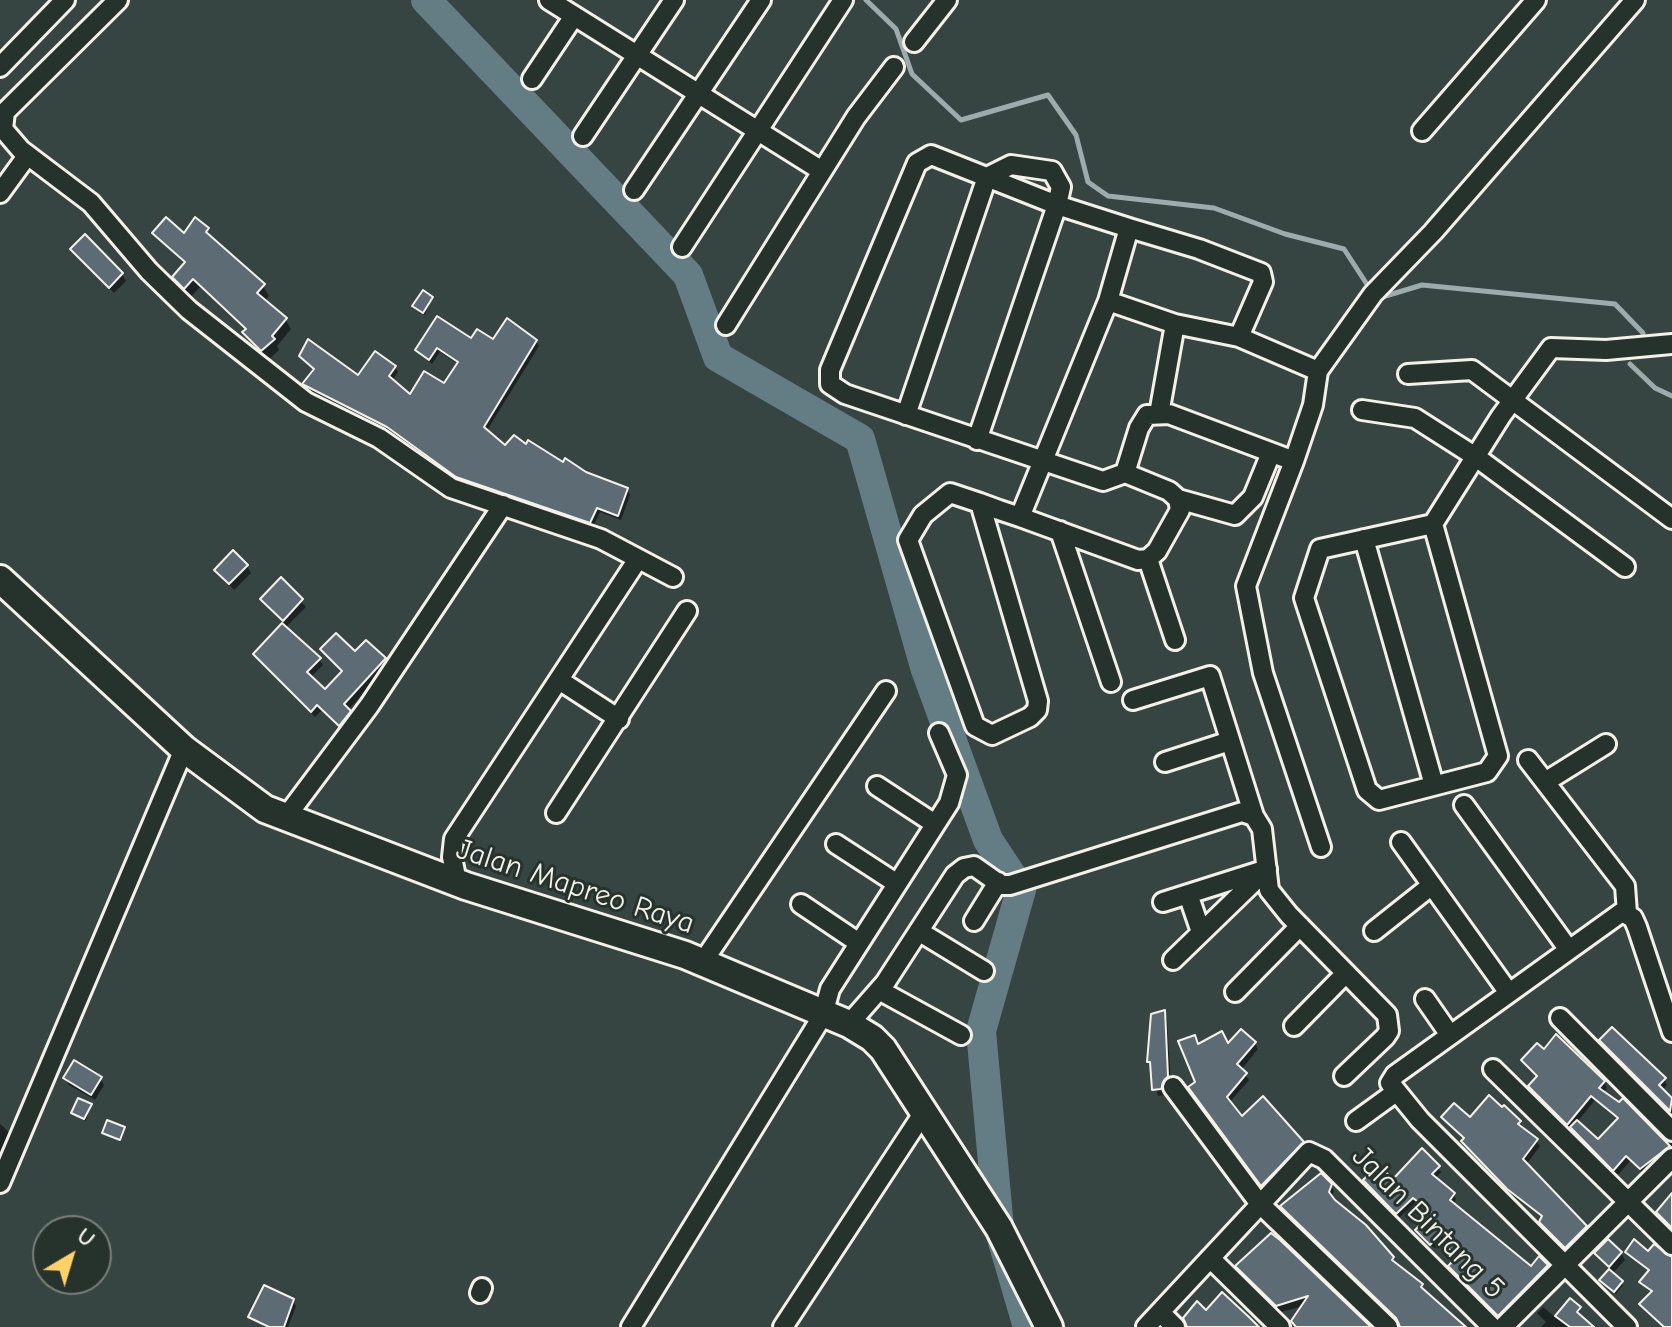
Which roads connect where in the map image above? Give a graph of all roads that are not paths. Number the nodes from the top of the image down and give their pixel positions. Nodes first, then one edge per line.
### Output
1 (65, 0) edge
2 (118, 0) edge
3 (549, 0) edge
4 (674, 0) edge
5 (761, 0) edge
6 (843, 0) edge
7 (947, 0) edge
8 (1536, 0) edge
9 (1635, 0) edge
10 (574, 16) junction
11 (914, 42) dead end
12 (637, 56) junction
13 (0, 67) edge
14 (894, 67) dead end
15 (532, 79) dead end
16 (698, 93) junction
17 (757, 131) junction
18 (1422, 131) dead end
19 (583, 136) dead end
20 (27, 156) junction
21 (822, 171) junction
22 (987, 177) junction
23 (634, 190) dead end
24 (0, 193) edge
25 (1057, 205) junction
26 (1129, 228) junction
27 (682, 247) dead end
28 (1108, 301) junction
29 (1175, 324) junction
30 (726, 325) dead end
31 (1239, 337) junction
32 (1672, 344) edge
33 (1318, 371) junction
34 (1408, 374) dead end
35 (1514, 398) junction
36 (1362, 410) dead end
37 (1159, 414) junction
38 (906, 415) junction
39 (977, 440) junction
40 (1271, 453) junction
41 (1476, 457) junction
42 (1040, 461) junction
43 (1294, 461) junction
44 (1125, 473) junction
45 (1178, 499) junction
46 (980, 503) junction
47 (503, 505) junction
48 (1020, 517) junction
49 (1672, 519) edge
50 (1433, 524) junction
51 (1060, 531) junction
52 (1364, 539) junction
53 (638, 559) junction
54 (1148, 559) junction
55 (1625, 567) dead end
56 (673, 577) dead end
57 (0, 579) edge
58 (687, 611) dead end
59 (1175, 640) dead end
60 (559, 680) junction
61 (1111, 682) dead end
62 (886, 691) dead end
63 (1133, 700) dead end
64 (619, 719) junction
65 (939, 733) dead end
66 (1230, 741) junction
67 (1606, 744) dead end
68 (184, 749) junction
69 (1528, 760) dead end
70 (1165, 762) dead end
71 (1545, 782) junction
72 (1434, 785) junction
73 (877, 786) dead end
74 (1464, 805) dead end
75 (556, 813) dead end
76 (1254, 816) junction
77 (286, 817) junction
78 (935, 824) junction
79 (1401, 842) dead end
80 (836, 844) dead end
81 (1321, 847) dead end
82 (1267, 869) junction
83 (457, 882) junction
84 (998, 882) junction
85 (896, 883) junction
86 (1432, 885) junction
87 (1188, 894) junction
88 (1163, 902) dead end
89 (801, 904) dead end
90 (1627, 913) junction
91 (974, 921) dead end
92 (1300, 926) junction
93 (1374, 931) dead end
94 (920, 932) junction
95 (1201, 932) junction
96 (859, 943) junction
97 (1569, 950) junction
98 (1173, 960) dead end
99 (702, 963) junction
100 (984, 971) dead end
101 (1346, 973) junction
102 (879, 990) junction
103 (1235, 992) dead end
104 (1509, 993) junction
105 (1425, 999) dead end
106 (823, 1015) junction
107 (1560, 1018) dead end
108 (849, 1024) junction
109 (1294, 1026) dead end
110 (1672, 1032) edge
111 (961, 1035) dead end
112 (1450, 1035) junction
113 (1493, 1069) dead end
114 (1344, 1076) dead end
115 (1173, 1087) dead end
116 (1396, 1092) junction
117 (924, 1112) junction
118 (1356, 1121) dead end
119 (1672, 1131) edge
120 (1672, 1158) edge
121 (0, 1183) edge
122 (1630, 1202) junction
123 (1259, 1203) junction
124 (1672, 1245) edge
125 (1210, 1258) junction
126 (1566, 1267) junction
127 (1160, 1312) junction
128 (631, 1327) edge
129 (783, 1327) edge
130 (1049, 1327) edge
131 (1146, 1327) edge
132 (1175, 1327) edge
133 (1280, 1327) edge
134 (1388, 1327) edge
135 (1492, 1327) edge
136 (1503, 1327) edge
137 (1627, 1327) edge

1 - 13 street
2 - 20 street
3 - 10 street
4 - 12 street
5 - 16 street
6 - 17 street
7 - 11 street
8 - 18 street
9 - 33 street
10 - 12 street
10 - 15 street
12 - 16 street
12 - 19 street
14 - 21 street
16 - 17 street
16 - 23 street
17 - 21 street
17 - 27 street
20 - 24 street
20 - 47 street
21 - 30 street
22 - 25 street
22 - 25 street
22 - 38 street
22 - 38 street
25 - 26 street
25 - 39 street
26 - 28 street
26 - 31 street
28 - 29 street
28 - 42 street
29 - 31 street
29 - 37 street
31 - 33 street
32 - 35 street
33 - 43 street
34 - 35 street
35 - 41 street
35 - 49 street
36 - 41 street
37 - 40 street
37 - 44 street
38 - 39 street
39 - 42 street
40 - 43 street
40 - 45 street
41 - 50 street
41 - 55 street
42 - 44 street
42 - 48 street
43 - 81 street
44 - 45 street
45 - 54 street
46 - 46 street
46 - 48 street
47 - 53 street
47 - 77 street
48 - 51 street
50 - 52 street
50 - 72 street
51 - 54 street
51 - 61 street
52 - 72 street
52 - 72 street
53 - 56 street
53 - 60 street
54 - 59 street
57 - 68 street, Jalan Mapreo Raya
58 - 64 street
60 - 64 street
60 - 83 street
62 - 99 street
63 - 66 street
64 - 75 street
65 - 78 street
66 - 70 street
66 - 76 street
67 - 71 street
68 - 77 street, Jalan Mapreo Raya
68 - 121 street
69 - 71 street
71 - 90 street
73 - 78 street
74 - 97 street
76 - 82 street
76 - 84 street
77 - 83 street, Jalan Mapreo Raya
78 - 85 street
79 - 86 street
80 - 85 street
82 - 87 street
82 - 92 street
82 - 95 street
83 - 99 street, Jalan Mapreo Raya
84 - 91 street
84 - 94 street
85 - 96 street
86 - 93 street
86 - 104 street
87 - 88 street
87 - 95 street
89 - 96 street
90 - 97 street
90 - 110 street
92 - 101 street
92 - 103 street
94 - 100 street
94 - 102 street
95 - 98 street
96 - 106 street
97 - 104 street
99 - 106 street, Jalan Mapreo Raya
101 - 109 street
101 - 114 street
102 - 108 street
102 - 111 street
104 - 112 street
105 - 112 street
106 - 108 street, Jalan Mapreo Raya
106 - 128 street
107 - 119 street
108 - 117 street, Jalan Mapreo Raya
112 - 116 street
113 - 122 street
115 - 123 street
116 - 118 street
116 - 126 street
117 - 129 street
117 - 130 street, Jalan Mapreo Raya
120 - 122 street
122 - 124 street
122 - 126 street
123 - 125 street
123 - 134 street
123 - 135 street, Jalan Bintang 5
125 - 127 street
125 - 133 street
126 - 136 street
126 - 137 street
127 - 131 street
127 - 132 street

